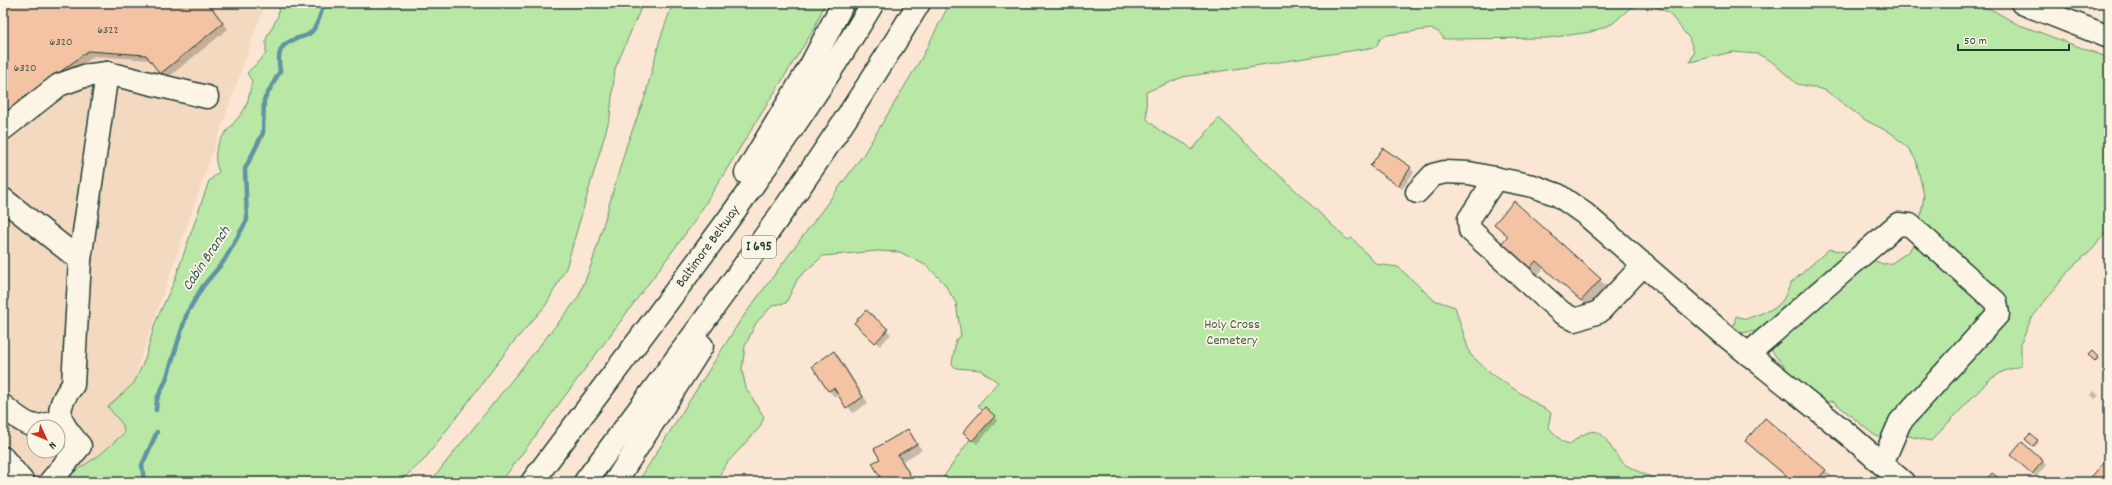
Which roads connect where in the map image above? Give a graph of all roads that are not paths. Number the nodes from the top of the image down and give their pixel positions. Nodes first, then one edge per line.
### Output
1 (843, 3) edge
2 (873, 3) edge
3 (919, 3) edge
4 (2022, 3) edge
5 (2109, 37) edge
6 (107, 73) junction
7 (207, 97) dead end
8 (3, 129) edge
9 (1496, 178) junction
10 (1417, 192) dead end
11 (3, 199) edge
12 (789, 204) junction
13 (80, 260) junction
14 (1644, 264) junction
15 (687, 275) junction
16 (1748, 354) junction
17 (3, 406) edge
18 (60, 419) edge
19 (26, 423) edge
20 (66, 430) edge
21 (3, 458) edge
22 (1882, 464) junction
23 (23, 482) edge
24 (50, 482) edge
25 (532, 482) edge
26 (585, 482) edge
27 (615, 482) edge
28 (1903, 482) edge

1 - 15 main road
2 - 15 main road, Baltimore Beltway
3 - 12 main road, I 695
4 - 5 main road
6 - 7 main road
6 - 8 main road
6 - 13 main road
9 - 10 main road
9 - 14 main road
9 - 14 main road
11 - 13 main road
12 - 26 main road, I 695
12 - 27 main road
13 - 18 main road
14 - 16 main road
15 - 25 main road, Baltimore Beltway
16 - 22 main road
16 - 22 main road
17 - 19 main road
20 - 24 main road
21 - 23 main road
22 - 28 main road

